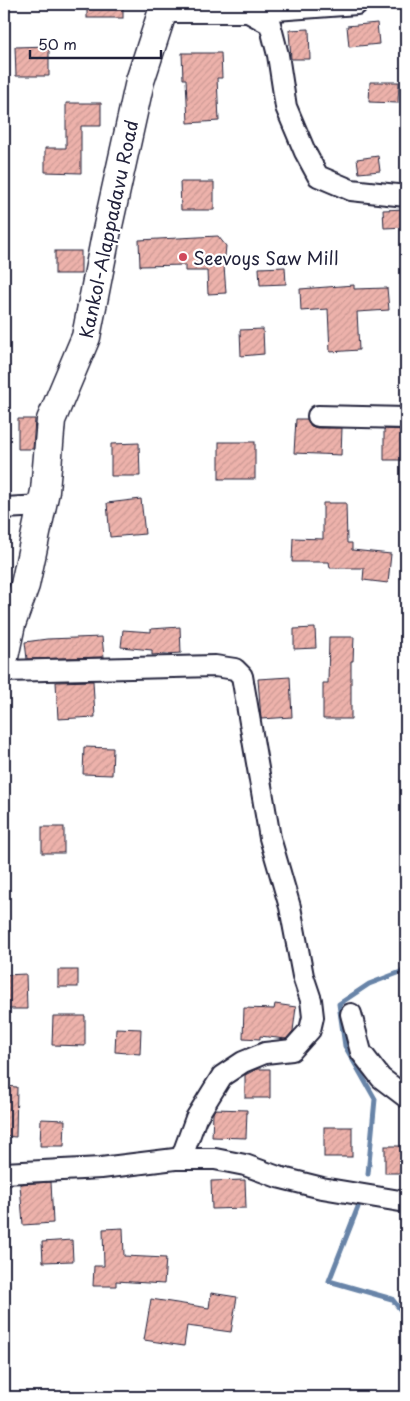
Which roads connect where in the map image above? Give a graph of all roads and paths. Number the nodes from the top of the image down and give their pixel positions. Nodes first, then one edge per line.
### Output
1 (357, 4) edge
2 (163, 8) edge
3 (248, 12) junction
4 (406, 196) edge
5 (318, 416) dead end
6 (406, 418) edge
7 (42, 506) junction
8 (4, 508) edge
9 (4, 657) edge
10 (4, 671) edge
11 (351, 1014) dead end
12 (406, 1096) edge
13 (181, 1159) junction
14 (4, 1173) edge
15 (406, 1202) edge

1 - 3 street
2 - 3 street
2 - 7 main road, Kankol-Alappadavu Road
3 - 4 street
5 - 6 street
7 - 8 street
7 - 9 main road, Kankol-Alappadavu Road
10 - 13 street
11 - 12 street
13 - 14 street
13 - 15 street

